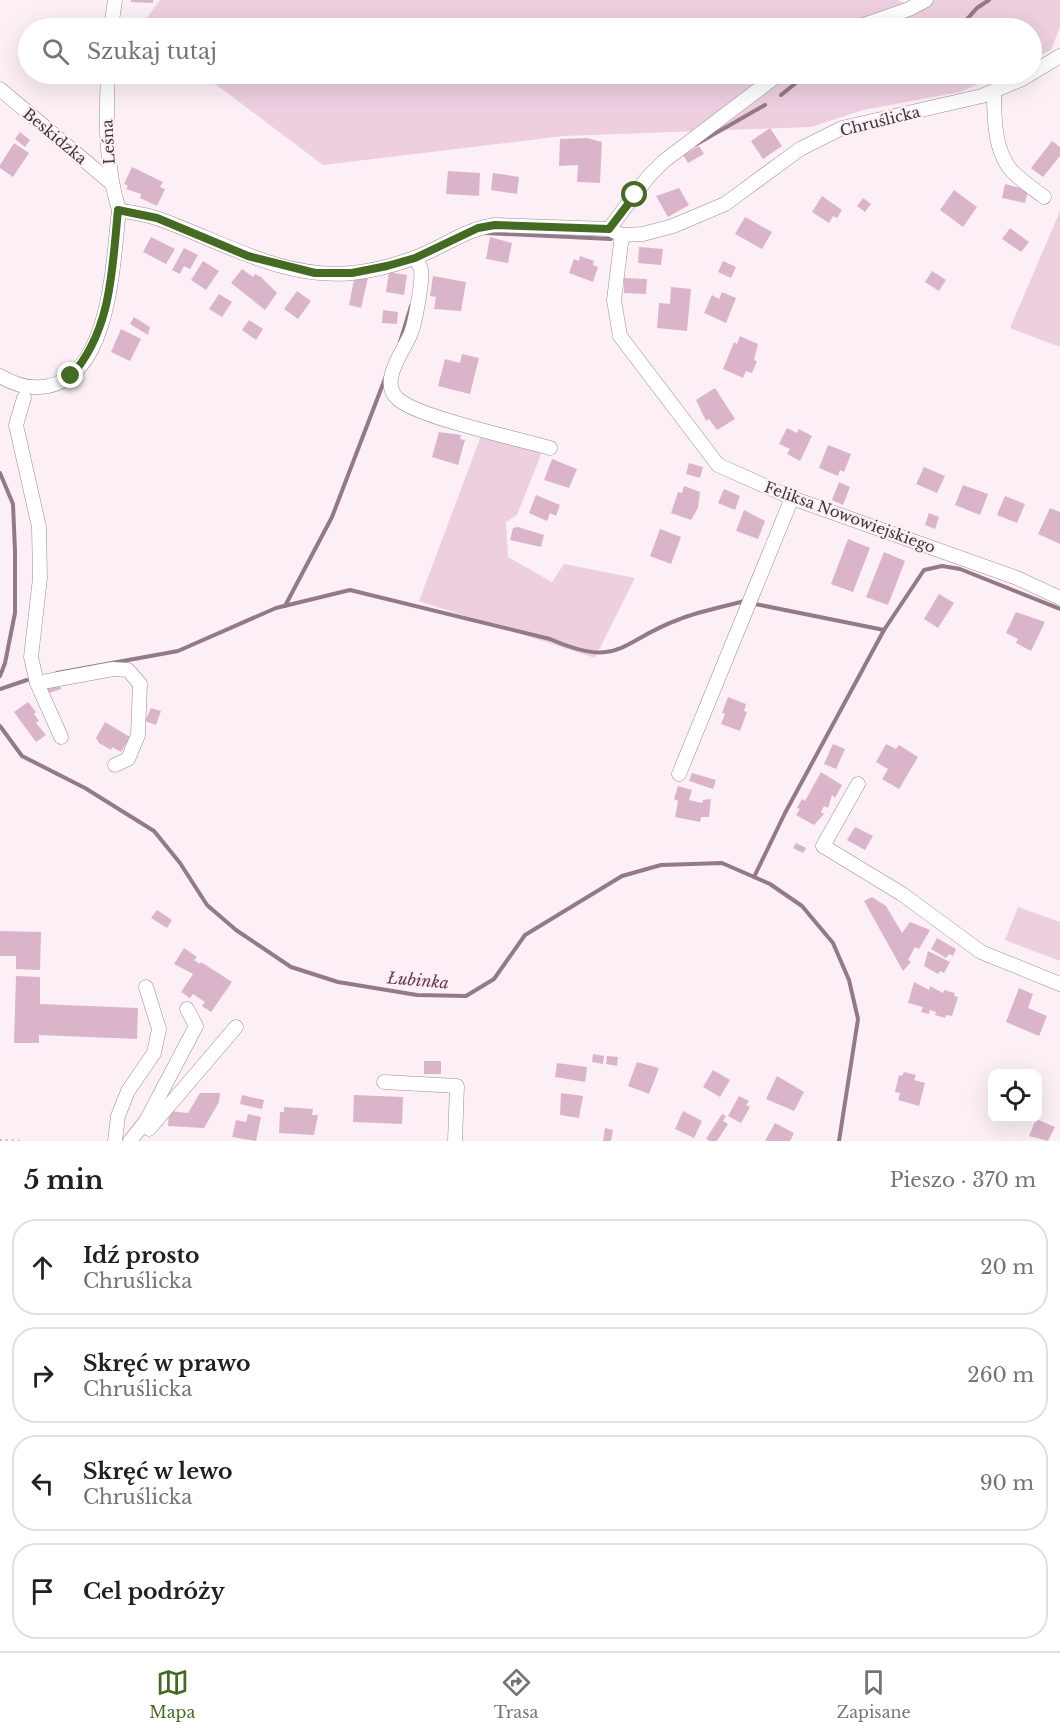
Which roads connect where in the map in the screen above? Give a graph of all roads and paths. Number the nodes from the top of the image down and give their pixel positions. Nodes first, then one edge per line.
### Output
1 (116, 0) edge
2 (926, 0) edge
3 (113, 18) edge
4 (883, 18) edge
5 (1060, 56) edge
6 (1042, 67) edge
7 (108, 84) edge
8 (766, 84) edge
9 (1010, 84) edge
10 (0, 89) edge
11 (994, 91) junction
12 (110, 183) junction
13 (1044, 197) dead end
14 (118, 210) junction
15 (616, 232) junction
16 (415, 258) junction
17 (0, 376) edge
18 (24, 398) dead end
19 (550, 448) dead end
20 (792, 498) junction
21 (1060, 598) edge
22 (37, 683) junction
23 (61, 737) dead end
24 (115, 765) dead end
25 (679, 774) dead end
26 (858, 784) dead end
27 (1060, 984) edge
28 (146, 987) dead end
29 (187, 1009) dead end
30 (236, 1027) dead end
31 (384, 1082) dead end
32 (135, 1136) edge
33 (0, 1140) edge
34 (22, 1141) edge
35 (115, 1141) edge
36 (454, 1141) edge

1 - 3 street
2 - 4 street
5 - 6 street, Chruślicka
7 - 12 street, Leśna
8 - 15 street
9 - 11 street, Chruślicka
10 - 12 street, Beskidzka
11 - 13 street
11 - 15 street, Chruślicka
12 - 14 street, Leśna
14 - 16 street, Chruślicka
14 - 17 street
15 - 16 street, Chruślicka
15 - 20 street, Feliksa Nowowiejskiego
16 - 19 street
18 - 22 street
20 - 21 street, Feliksa Nowowiejskiego
20 - 25 street
22 - 23 street
22 - 24 street
26 - 27 street
28 - 35 street
29 - 32 street
30 - 32 street
31 - 36 street
33 - 34 path

